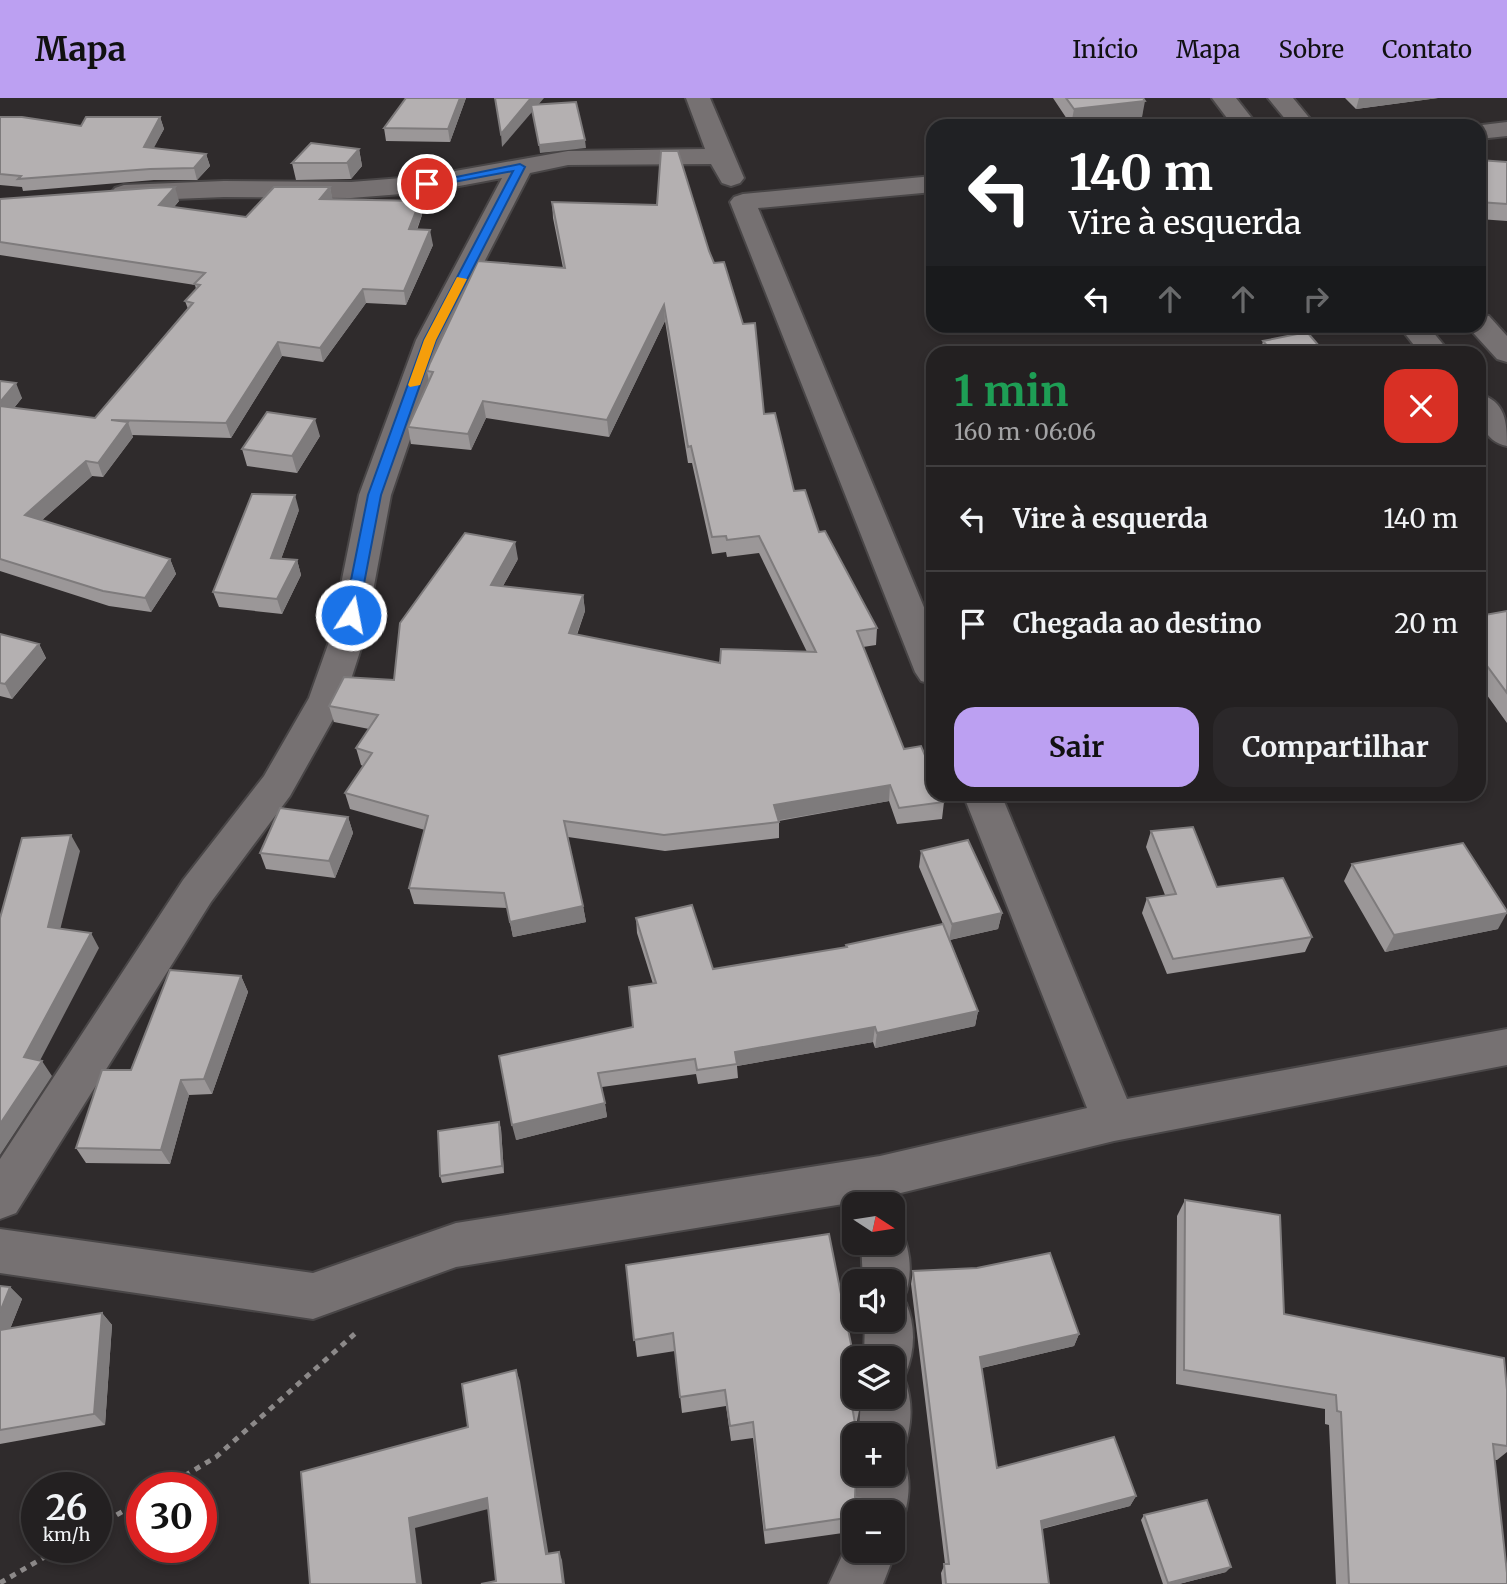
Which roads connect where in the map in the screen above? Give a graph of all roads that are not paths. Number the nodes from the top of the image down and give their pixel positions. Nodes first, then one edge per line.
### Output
1 (698, 98) edge
2 (1224, 98) edge
3 (1280, 98) edge
4 (1241, 119) edge
5 (1298, 119) edge
6 (1507, 129) edge
7 (1486, 131) edge
8 (720, 156) junction
9 (520, 167) junction
10 (926, 185) edge
11 (101, 194) edge
12 (743, 202) junction
13 (1486, 329) edge
14 (1507, 353) edge
15 (1486, 412) edge
16 (1507, 437) edge
17 (926, 655) edge
18 (985, 801) edge
19 (1507, 1047) edge
20 (1114, 1121) junction
21 (881, 1191) edge
22 (0, 1198) edge
23 (0, 1251) edge
24 (865, 1563) edge
25 (856, 1584) edge

1 - 8 street
2 - 4 street
3 - 5 street
6 - 7 street
8 - 9 street
8 - 12 street
9 - 11 street
9 - 22 street
10 - 12 street
12 - 17 street
13 - 14 street
15 - 16 street
18 - 20 street
19 - 20 street
20 - 21 street
21 - 23 street
24 - 25 street

